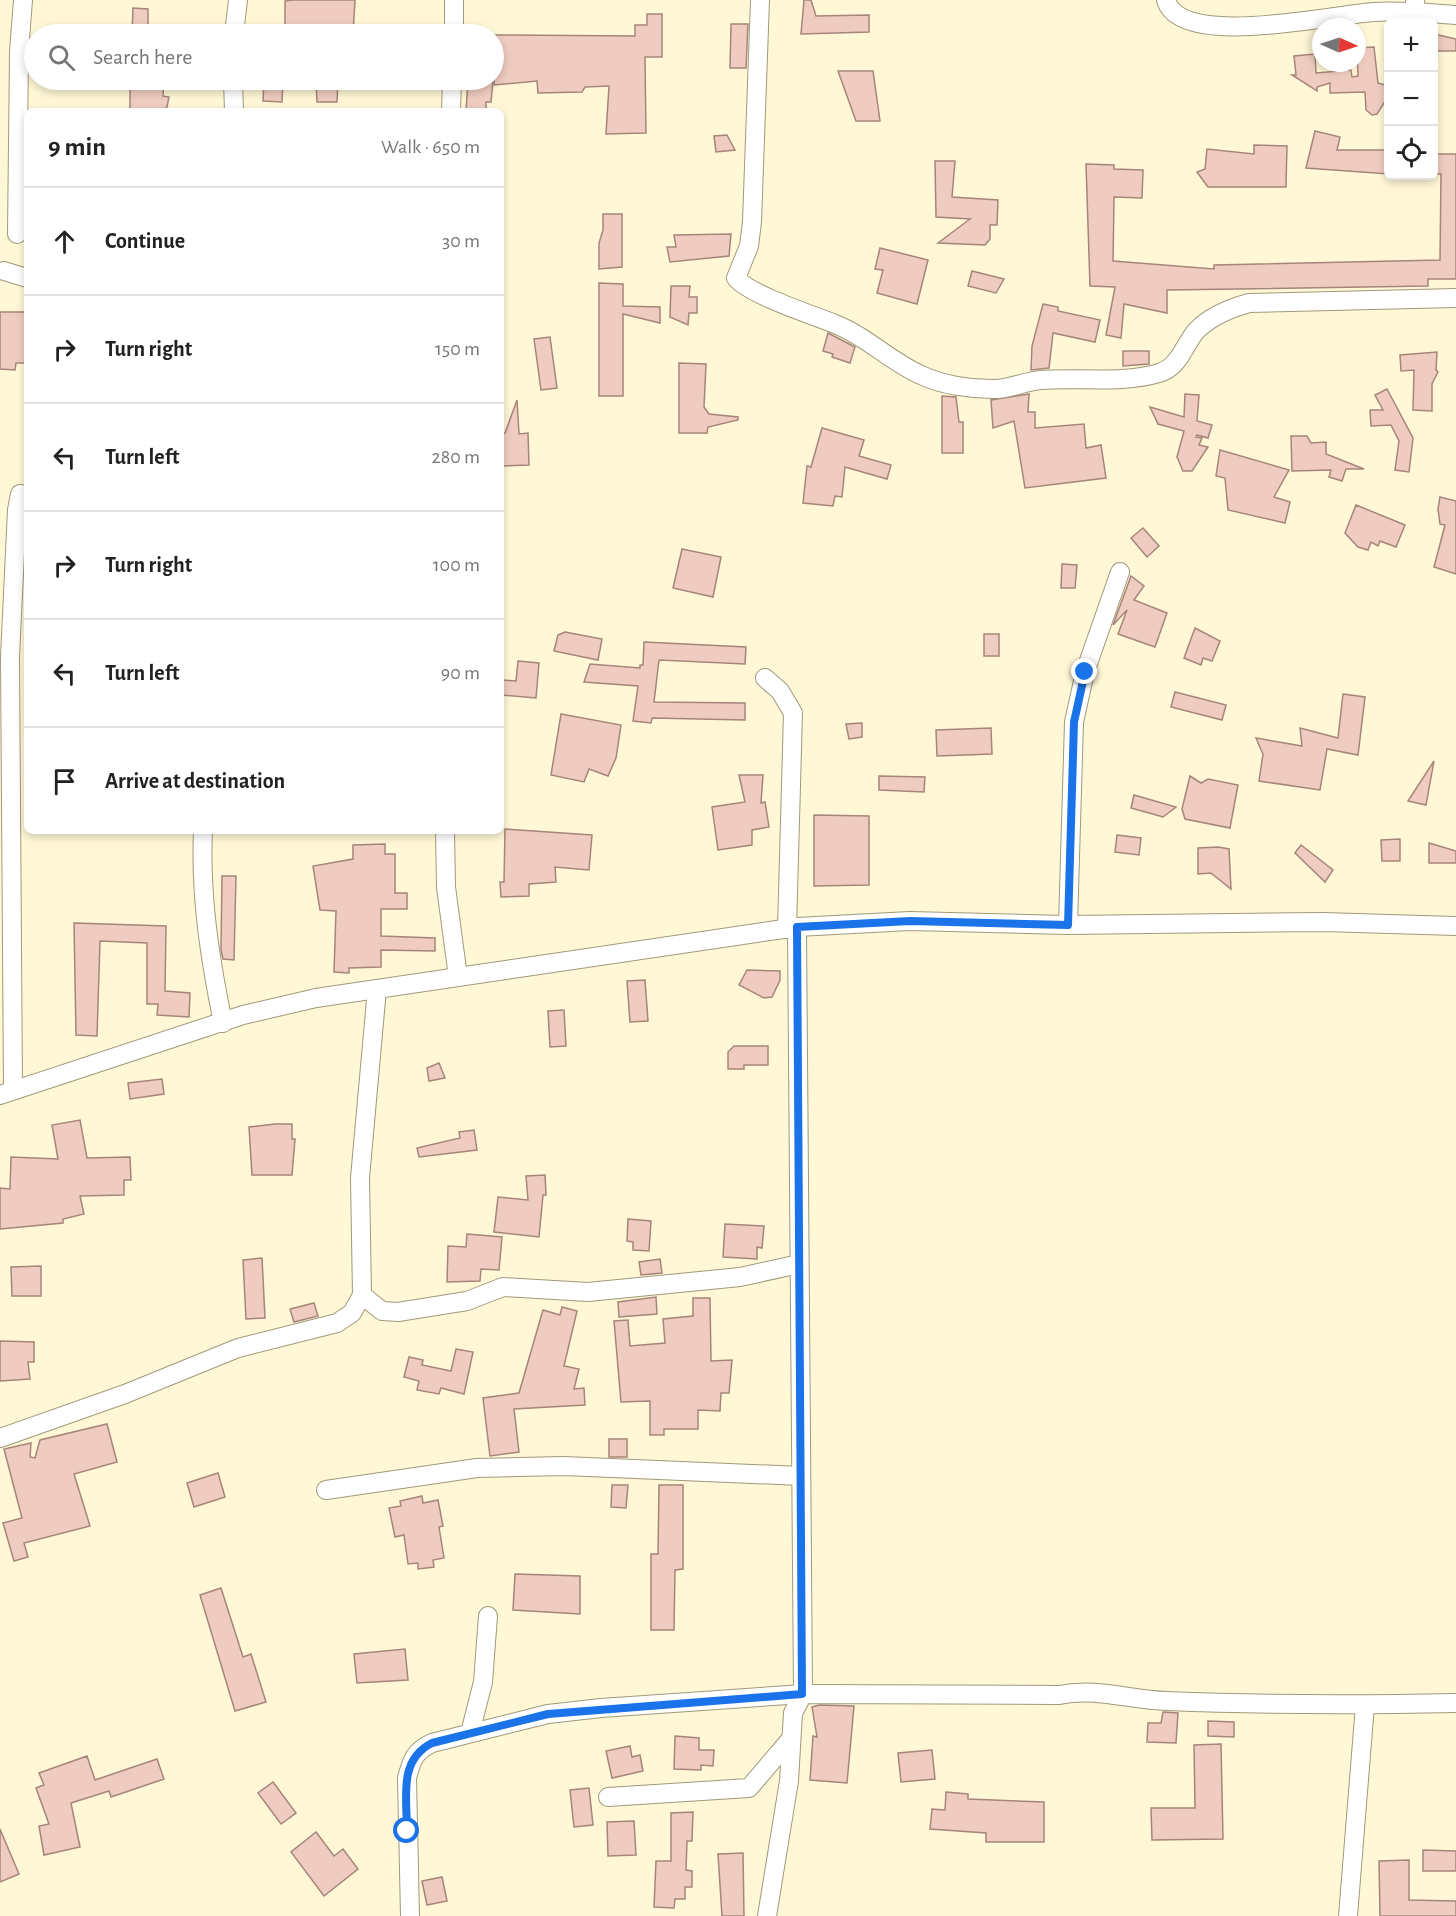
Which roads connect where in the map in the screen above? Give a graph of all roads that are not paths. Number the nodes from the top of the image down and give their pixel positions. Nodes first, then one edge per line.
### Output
1 (23, 0) edge
2 (238, 0) edge
3 (454, 0) edge
4 (760, 0) edge
5 (1166, 0) edge
6 (1415, 6) edge
7 (1456, 15) edge
8 (235, 24) edge
9 (454, 24) edge
10 (233, 90) edge
11 (453, 90) edge
12 (234, 108) edge
13 (452, 108) edge
14 (18, 234) dead end
15 (4, 271) dead end
16 (24, 277) edge
17 (1456, 298) edge
18 (24, 495) edge
19 (1120, 572) dead end
20 (765, 678) dead end
21 (203, 834) edge
22 (445, 834) edge
23 (1068, 925) junction
24 (1456, 926) edge
25 (792, 928) junction
26 (458, 977) junction
27 (377, 989) junction
28 (222, 1023) junction
29 (7, 1093) edge
30 (799, 1264) junction
31 (362, 1295) junction
32 (0, 1438) edge
33 (801, 1476) junction
34 (326, 1490) dead end
35 (488, 1616) dead end
36 (802, 1694) junction
37 (1456, 1703) edge
38 (1365, 1705) junction
39 (470, 1733) junction
40 (789, 1741) junction
41 (608, 1797) dead end
42 (408, 1915) edge
43 (767, 1916) edge
44 (1348, 1916) edge

1 - 14 street
2 - 8 street
3 - 9 street
4 - 17 street
5 - 6 street
6 - 7 street
10 - 12 street
11 - 13 street
15 - 16 street
18 - 29 street
19 - 23 street
20 - 25 street
21 - 28 street
22 - 26 street
23 - 24 street
23 - 25 street
25 - 26 street
25 - 30 street
26 - 27 street
27 - 28 street
27 - 31 street
28 - 29 street
30 - 31 street
30 - 33 street
31 - 32 street
33 - 34 street
33 - 36 street
35 - 39 street
36 - 38 street
36 - 39 street
36 - 40 street
37 - 38 street
38 - 44 street
39 - 42 street
40 - 41 street
40 - 43 street

